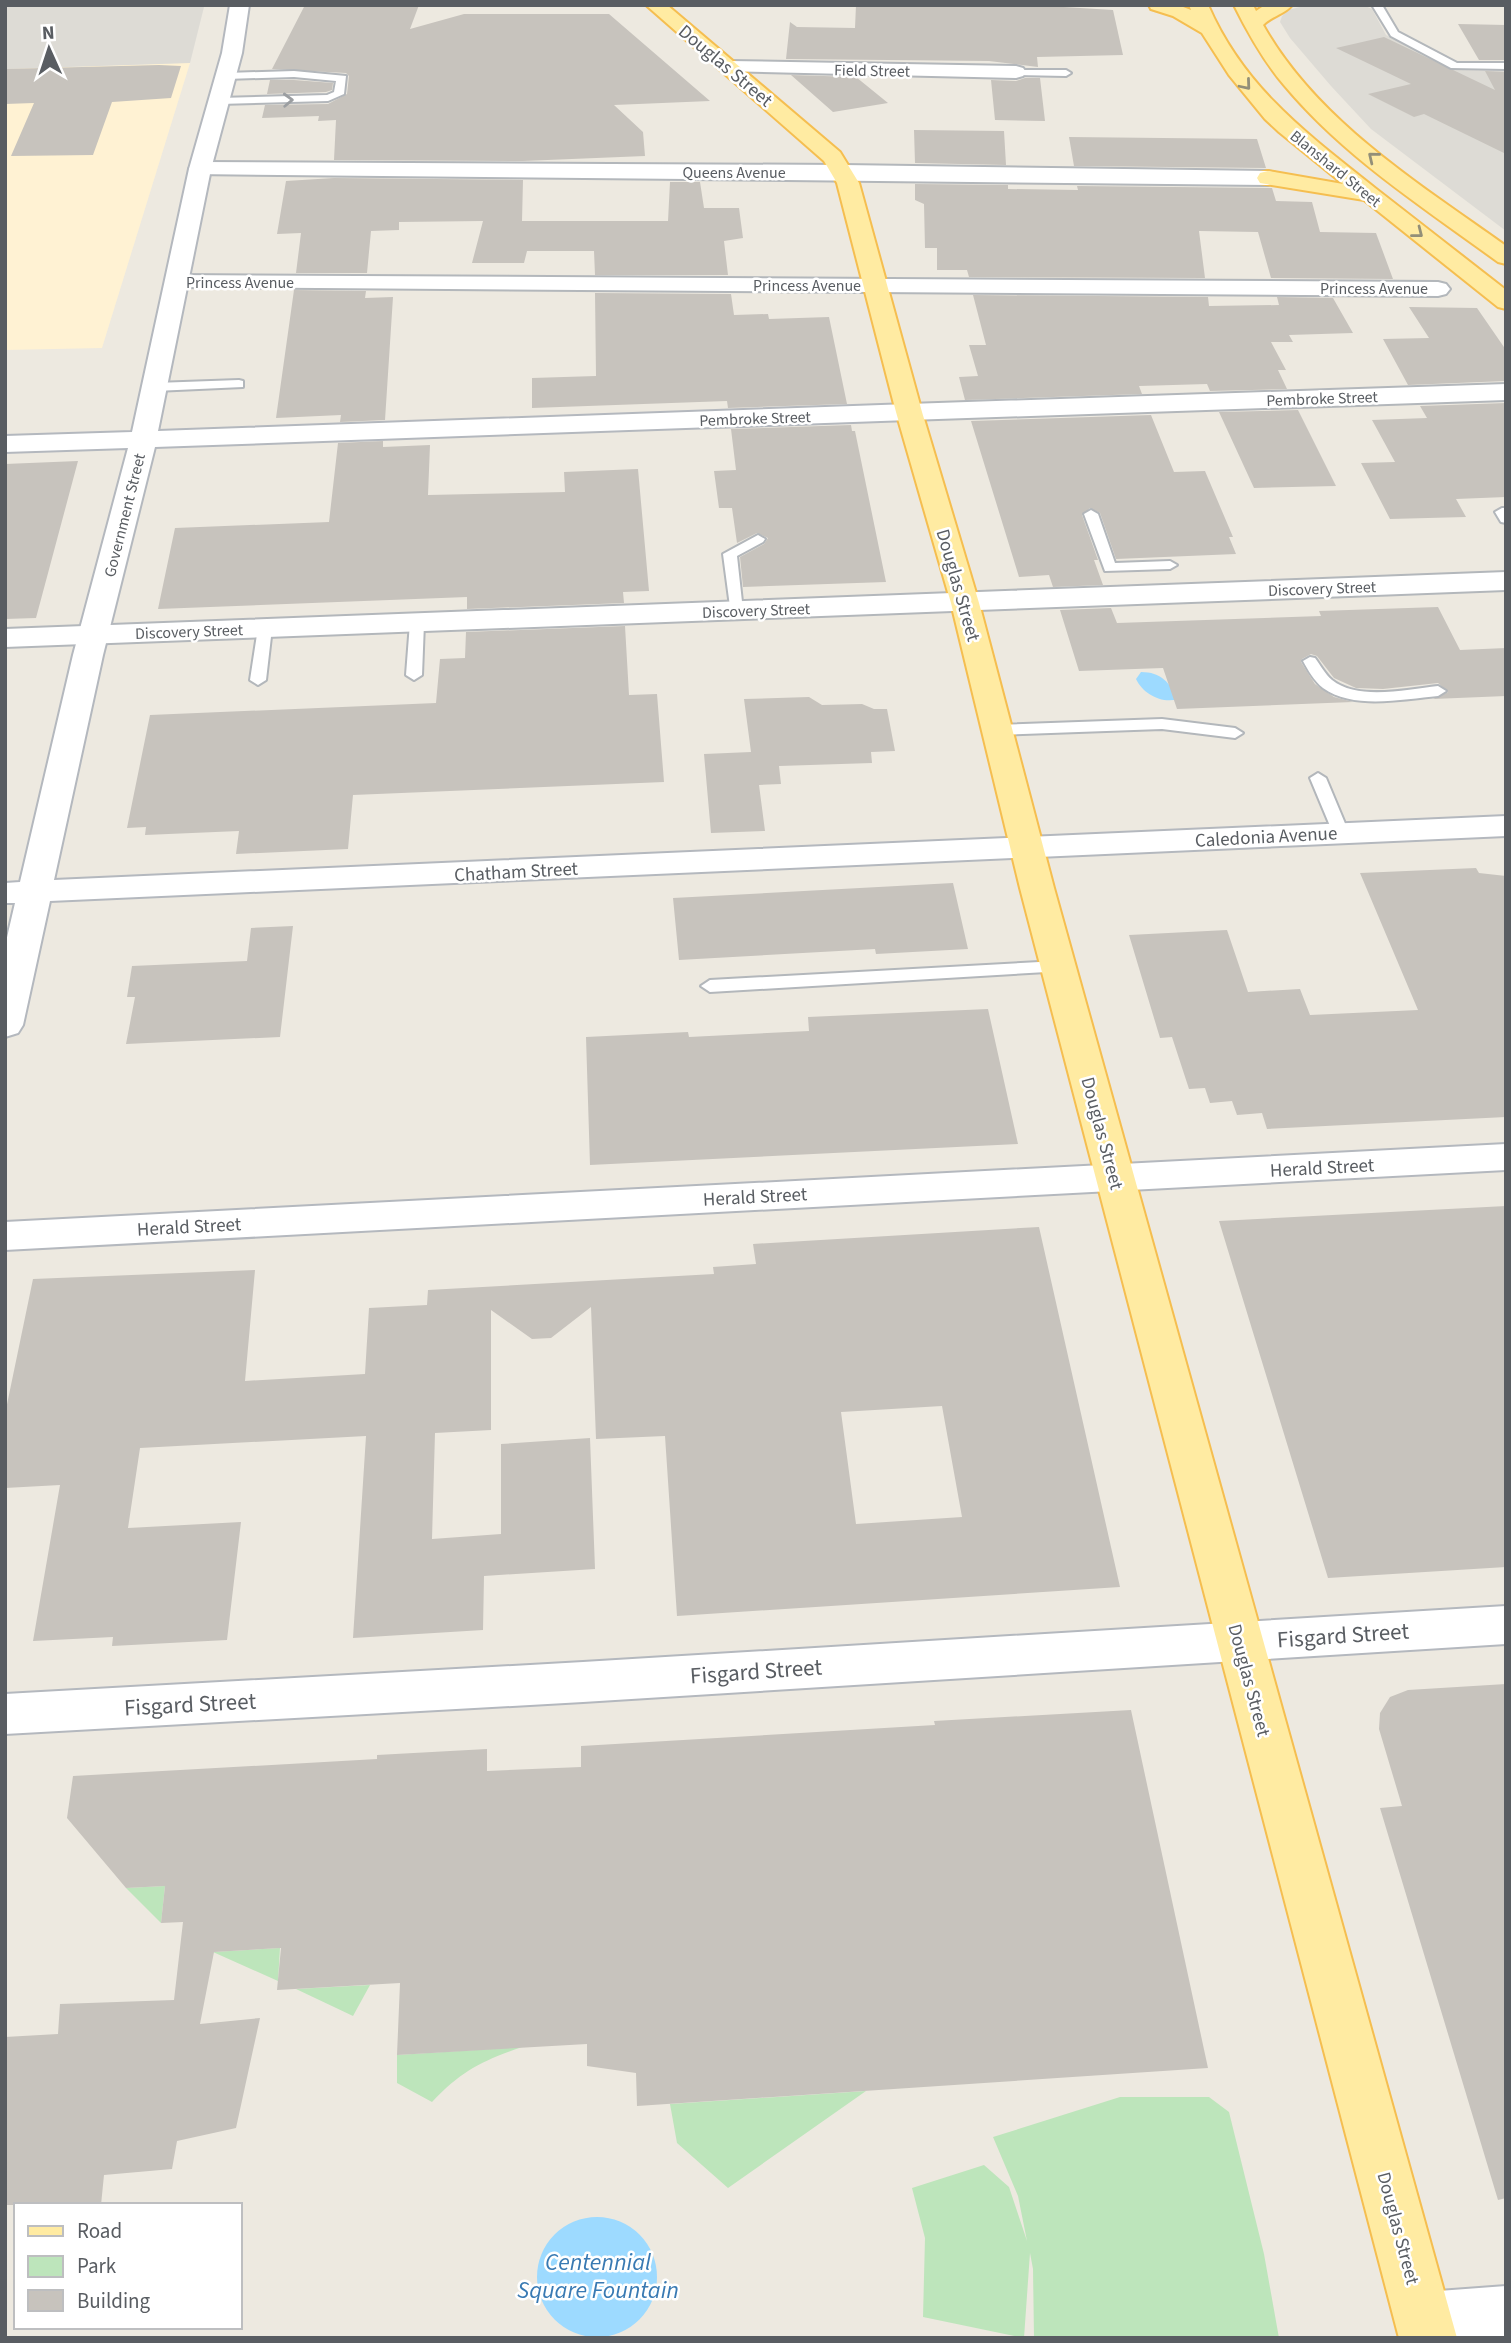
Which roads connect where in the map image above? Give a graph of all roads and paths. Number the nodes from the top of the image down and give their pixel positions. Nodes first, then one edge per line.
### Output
1 (1158, 5) edge
2 (1198, 5) edge
3 (1243, 5) edge
4 (1283, 5) edge
5 (1377, 5) edge
6 (235, 9) edge
7 (671, 10) edge
8 (1252, 26) junction
9 (1208, 29) junction
10 (1506, 66) edge
11 (729, 67) junction
12 (1016, 72) joint
13 (1066, 73) dead end
14 (226, 76) junction
15 (219, 102) junction
16 (1318, 155) junction
17 (200, 169) junction
18 (844, 172) junction
19 (1268, 178) junction
20 (1370, 196) junction
21 (1506, 257) edge
22 (177, 282) junction
23 (876, 285) junction
24 (1438, 289) dead end
25 (1506, 302) edge
26 (239, 384) dead end
27 (155, 387) junction
28 (1506, 392) edge
29 (909, 412) junction
30 (144, 439) junction
31 (5, 444) edge
32 (1506, 512) edge
33 (1091, 514) dead end
34 (1506, 519) edge
35 (758, 539) dead end
36 (1170, 565) dead end
37 (1138, 566) junction
38 (1506, 581) edge
39 (1147, 595) junction
40 (965, 603) junction
41 (736, 611) junction
42 (417, 623) junction
43 (265, 628) junction
44 (93, 635) junction
45 (5, 638) edge
46 (1310, 661) dead end
47 (414, 675) dead end
48 (258, 680) dead end
49 (1438, 691) dead end
50 (997, 730) junction
51 (1235, 733) dead end
52 (1318, 778) dead end
53 (1506, 826) edge
54 (1341, 833) junction
55 (1027, 847) junction
56 (20, 893) edge
57 (1058, 967) junction
58 (710, 986) dead end
59 (5, 1025) edge
60 (1506, 1157) edge
61 (1116, 1177) junction
62 (5, 1236) edge
63 (1506, 1625) edge
64 (1240, 1642) junction
65 (5, 1714) edge
66 (1506, 2315) edge
67 (1426, 2329) edge

1 - 9 main road
2 - 9 main road, Blanshard Street
3 - 8 main road, Blanshard Street
4 - 8 main road
5 - 10 lane
6 - 14 street, Government Street
7 - 11 main road, Douglas Street
21 -> 8 main road, Blanshard Street
9 -> 16 main road, Blanshard Street
11 - 12 street, Field Street
11 - 18 main road, Douglas Street
12 - 13 lane
14 - 15 street, Government Street
15 -> 14 lane
15 - 17 street, Government Street
16 - 19 main road
16 - 20 main road, Blanshard Street
17 - 18 street, Queens Avenue
17 - 22 street, Government Street
18 - 19 street, Queens Avenue
18 - 23 main road, Douglas Street
19 - 20 main road
20 -> 25 main road, Blanshard Street
22 - 23 street, Princess Avenue
22 - 27 street, Government Street
23 - 24 street, Princess Avenue
23 - 29 main road, Douglas Street
26 - 27 lane
27 - 30 street, Government Street
28 - 29 street, Pembroke Street
29 - 30 street, Pembroke Street
29 - 40 main road, Douglas Street
30 - 31 street, Pembroke Street
30 - 44 street, Government Street
32 - 34 lane
33 - 37 lane
35 - 41 lane
36 - 37 lane
37 - 39 lane
38 - 39 street, Discovery Street
39 - 40 street, Discovery Street
40 - 41 street, Discovery Street
40 - 50 main road, Douglas Street
41 - 42 street, Discovery Street
42 - 43 street, Discovery Street
42 - 47 lane
43 - 44 street, Discovery Street
43 - 48 lane
44 - 45 street, Discovery Street
44 - 56 street, Government Street
46 - 49 lane
50 - 51 lane
50 - 55 main road, Douglas Street
52 - 54 lane
53 - 54 street, Caledonia Avenue
54 - 55 street, Caledonia Avenue
55 - 56 street, Chatham Street
55 - 57 main road, Douglas Street
56 - 59 street, Government Street
57 - 58 lane
57 - 61 main road, Douglas Street
60 - 61 street, Herald Street
61 - 62 street, Herald Street
61 - 64 main road, Douglas Street
63 - 64 street, Fisgard Street
64 - 65 street, Fisgard Street
64 - 67 main road, Douglas Street
66 - 67 street

